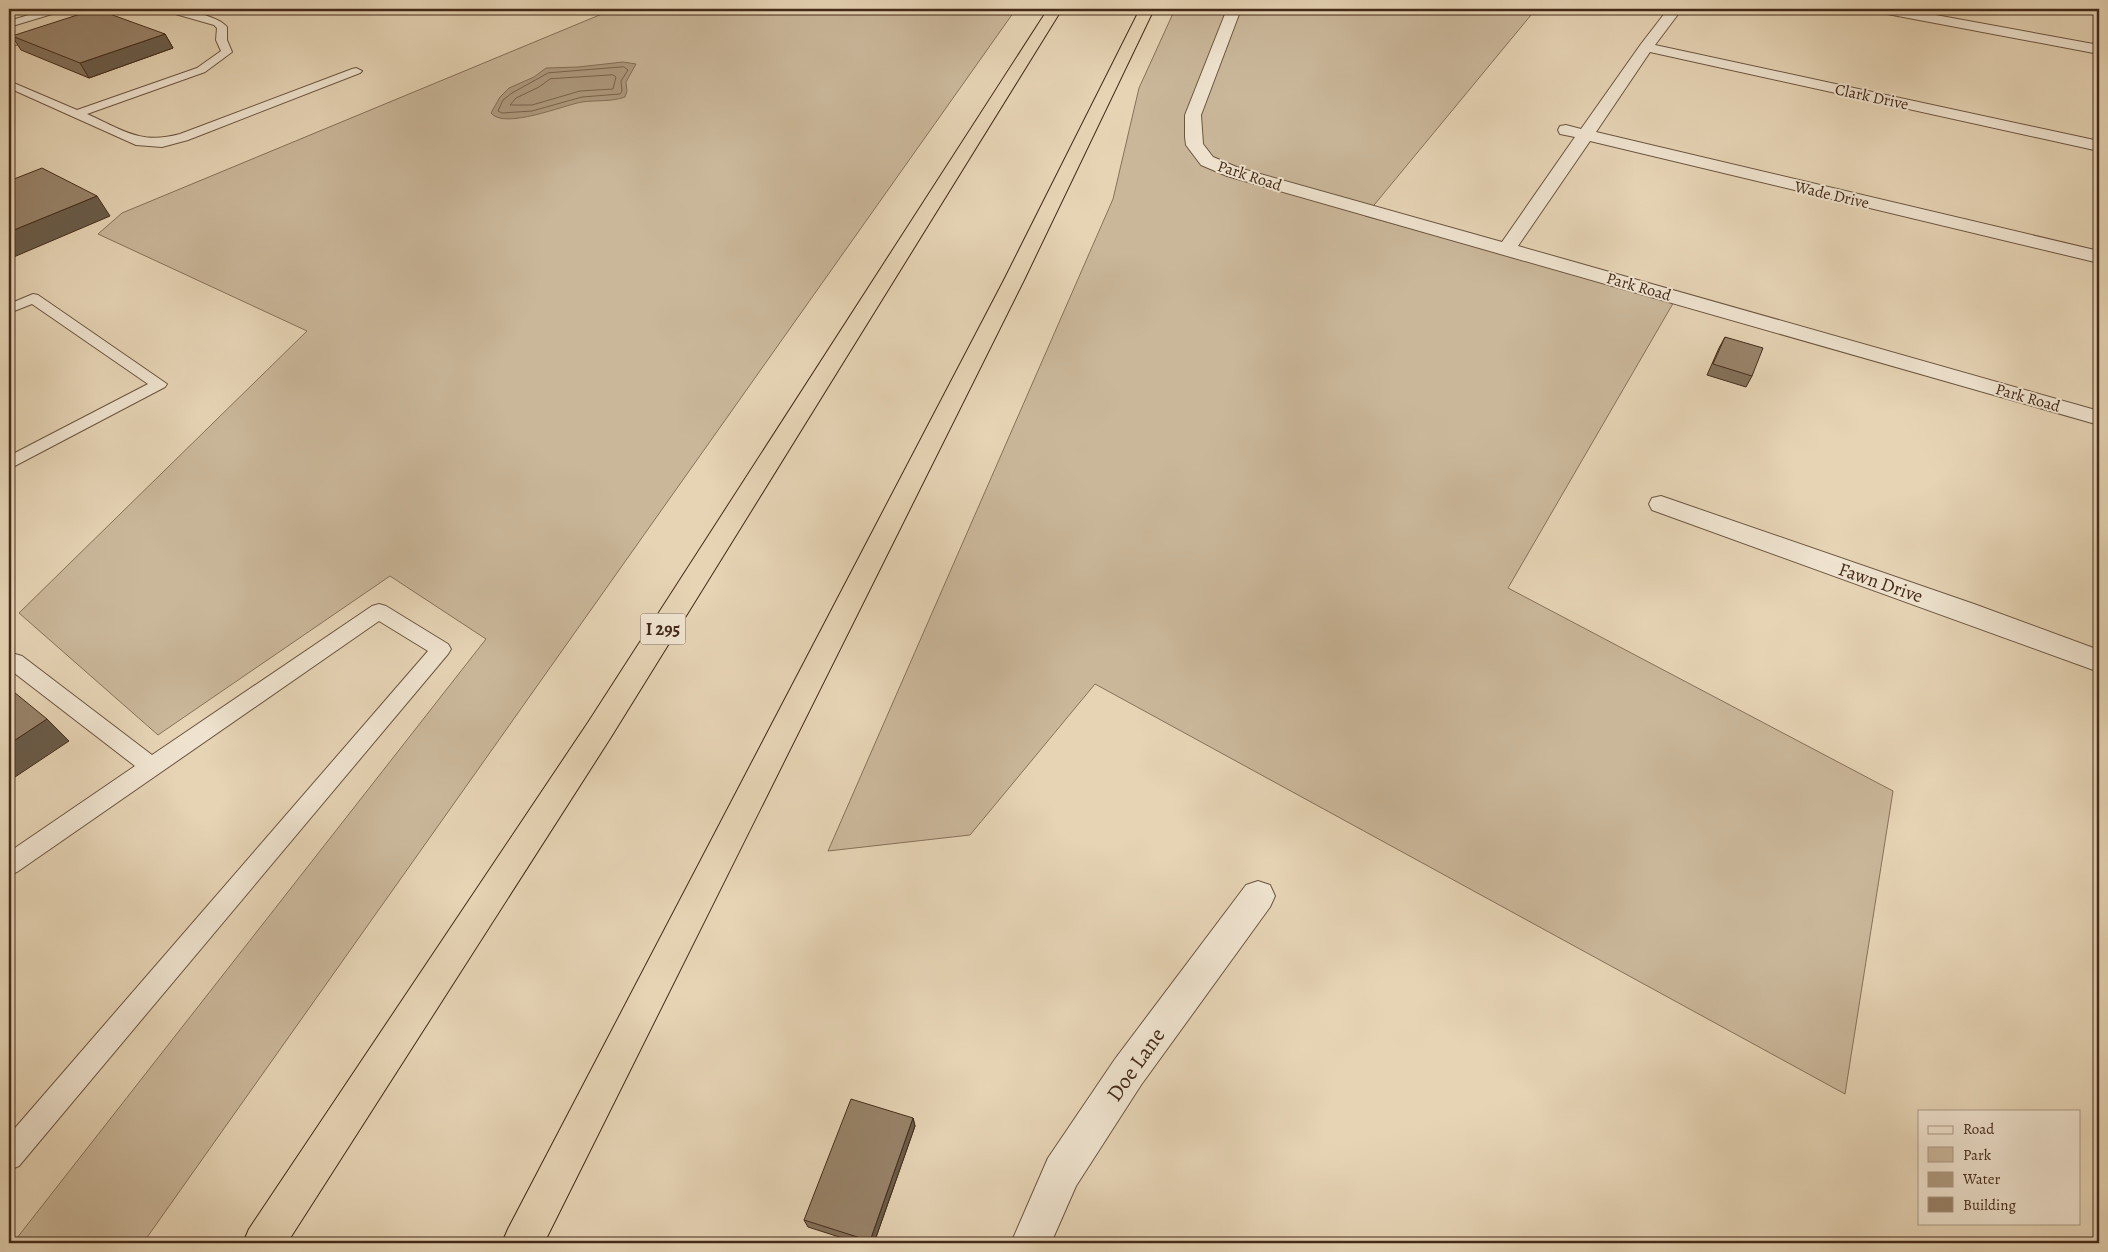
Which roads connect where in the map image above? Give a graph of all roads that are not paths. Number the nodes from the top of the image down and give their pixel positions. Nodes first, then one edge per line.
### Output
1 (58, 9) edge
2 (117, 9) edge
3 (169, 9) edge
4 (1055, 9) edge
5 (1147, 9) edge
6 (1234, 9) edge
7 (1675, 9) edge
8 (1882, 9) edge
9 (1903, 10) edge
10 (72, 23) edge
11 (9, 24) edge
12 (54, 29) edge
13 (9, 44) edge
14 (1646, 47) junction
15 (2099, 50) edge
16 (356, 70) dead end
17 (9, 84) edge
18 (77, 114) junction
19 (1566, 130) dead end
20 (1585, 134) junction
21 (2099, 146) edge
22 (1507, 249) junction
23 (2099, 258) edge
24 (9, 309) edge
25 (2099, 418) edge
26 (9, 463) edge
27 (1662, 504) dead end
28 (2099, 661) edge
29 (9, 665) edge
30 (152, 767) junction
31 (9, 865) edge
32 (1258, 896) dead end
33 (9, 1156) edge
34 (263, 1243) edge
35 (522, 1243) edge
36 (1031, 1243) edge

1 - 11 lane
2 - 10 lane
3 - 18 lane
4 - 34 highway, I 295
5 - 35 highway
6 - 22 street, Park Road
7 - 14 street
8 - 9 street
9 - 15 street
12 - 13 lane
14 - 20 street
14 - 21 street, Clark Drive
16 - 18 lane
17 - 18 lane
19 - 20 street, Wade Drive
20 - 22 street
20 - 23 street, Wade Drive
22 - 25 street, Park Road
24 - 26 lane
27 - 28 street, Fawn Drive
29 - 30 lane
30 - 31 lane
30 - 33 lane
32 - 36 street, Doe Lane

